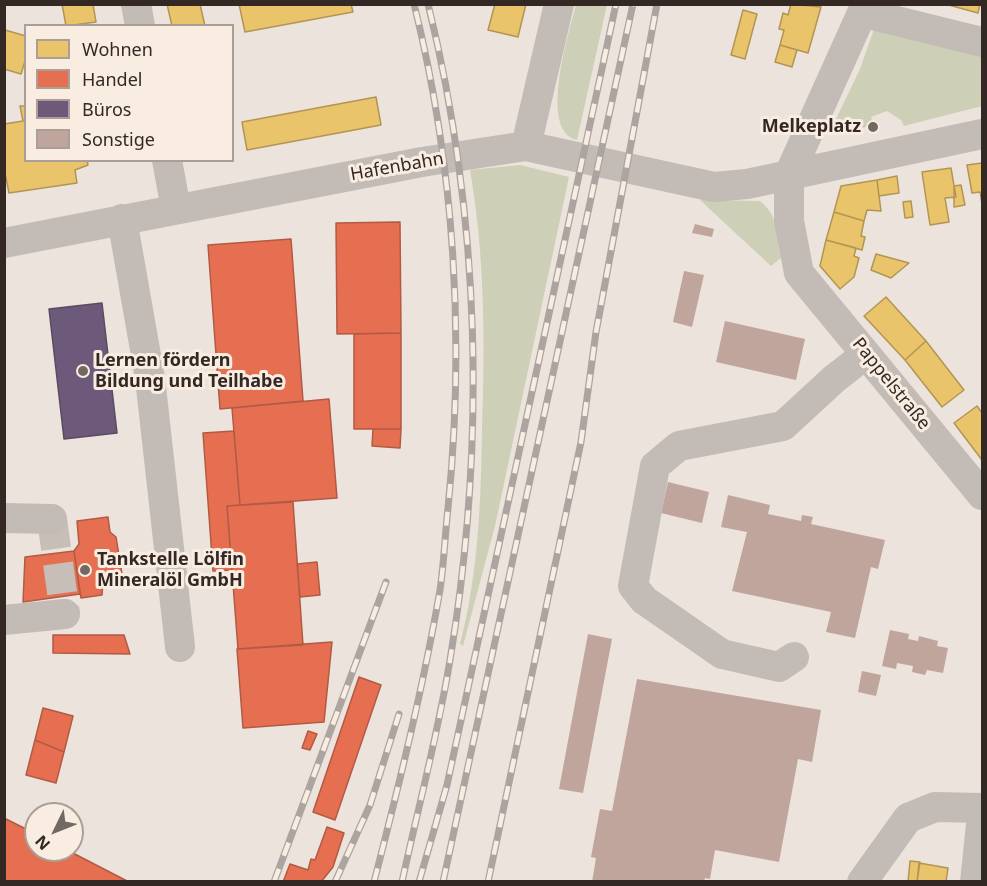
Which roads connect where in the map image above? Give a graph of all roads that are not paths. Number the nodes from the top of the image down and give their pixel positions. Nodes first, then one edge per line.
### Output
1 (136, 4) edge
2 (559, 4) edge
3 (865, 9) edge
4 (140, 24) edge
5 (982, 42) edge
6 (982, 134) edge
7 (526, 146) junction
8 (167, 162) edge
9 (789, 175) junction
10 (176, 209) junction
11 (122, 219) junction
12 (4, 243) edge
13 (866, 354) junction
14 (982, 495) edge
15 (4, 518) edge
16 (52, 519) dead end
17 (64, 614) dead end
18 (4, 620) edge
19 (180, 647) dead end
20 (794, 657) dead end
21 (982, 808) edge
22 (982, 815) edge
23 (979, 868) edge
24 (862, 882) edge

1 - 4 street
2 - 7 street
3 - 5 street
3 - 9 street
6 - 9 street, Hafenbahn
7 - 9 street, Hafenbahn
7 - 10 street, Hafenbahn
8 - 10 street
9 - 13 street, Pappelstraße
10 - 11 street, Hafenbahn
11 - 12 street, Hafenbahn
11 - 19 street
13 - 14 street, Pappelstraße
13 - 20 street
15 - 16 street
17 - 18 street
21 - 24 street
22 - 23 street

